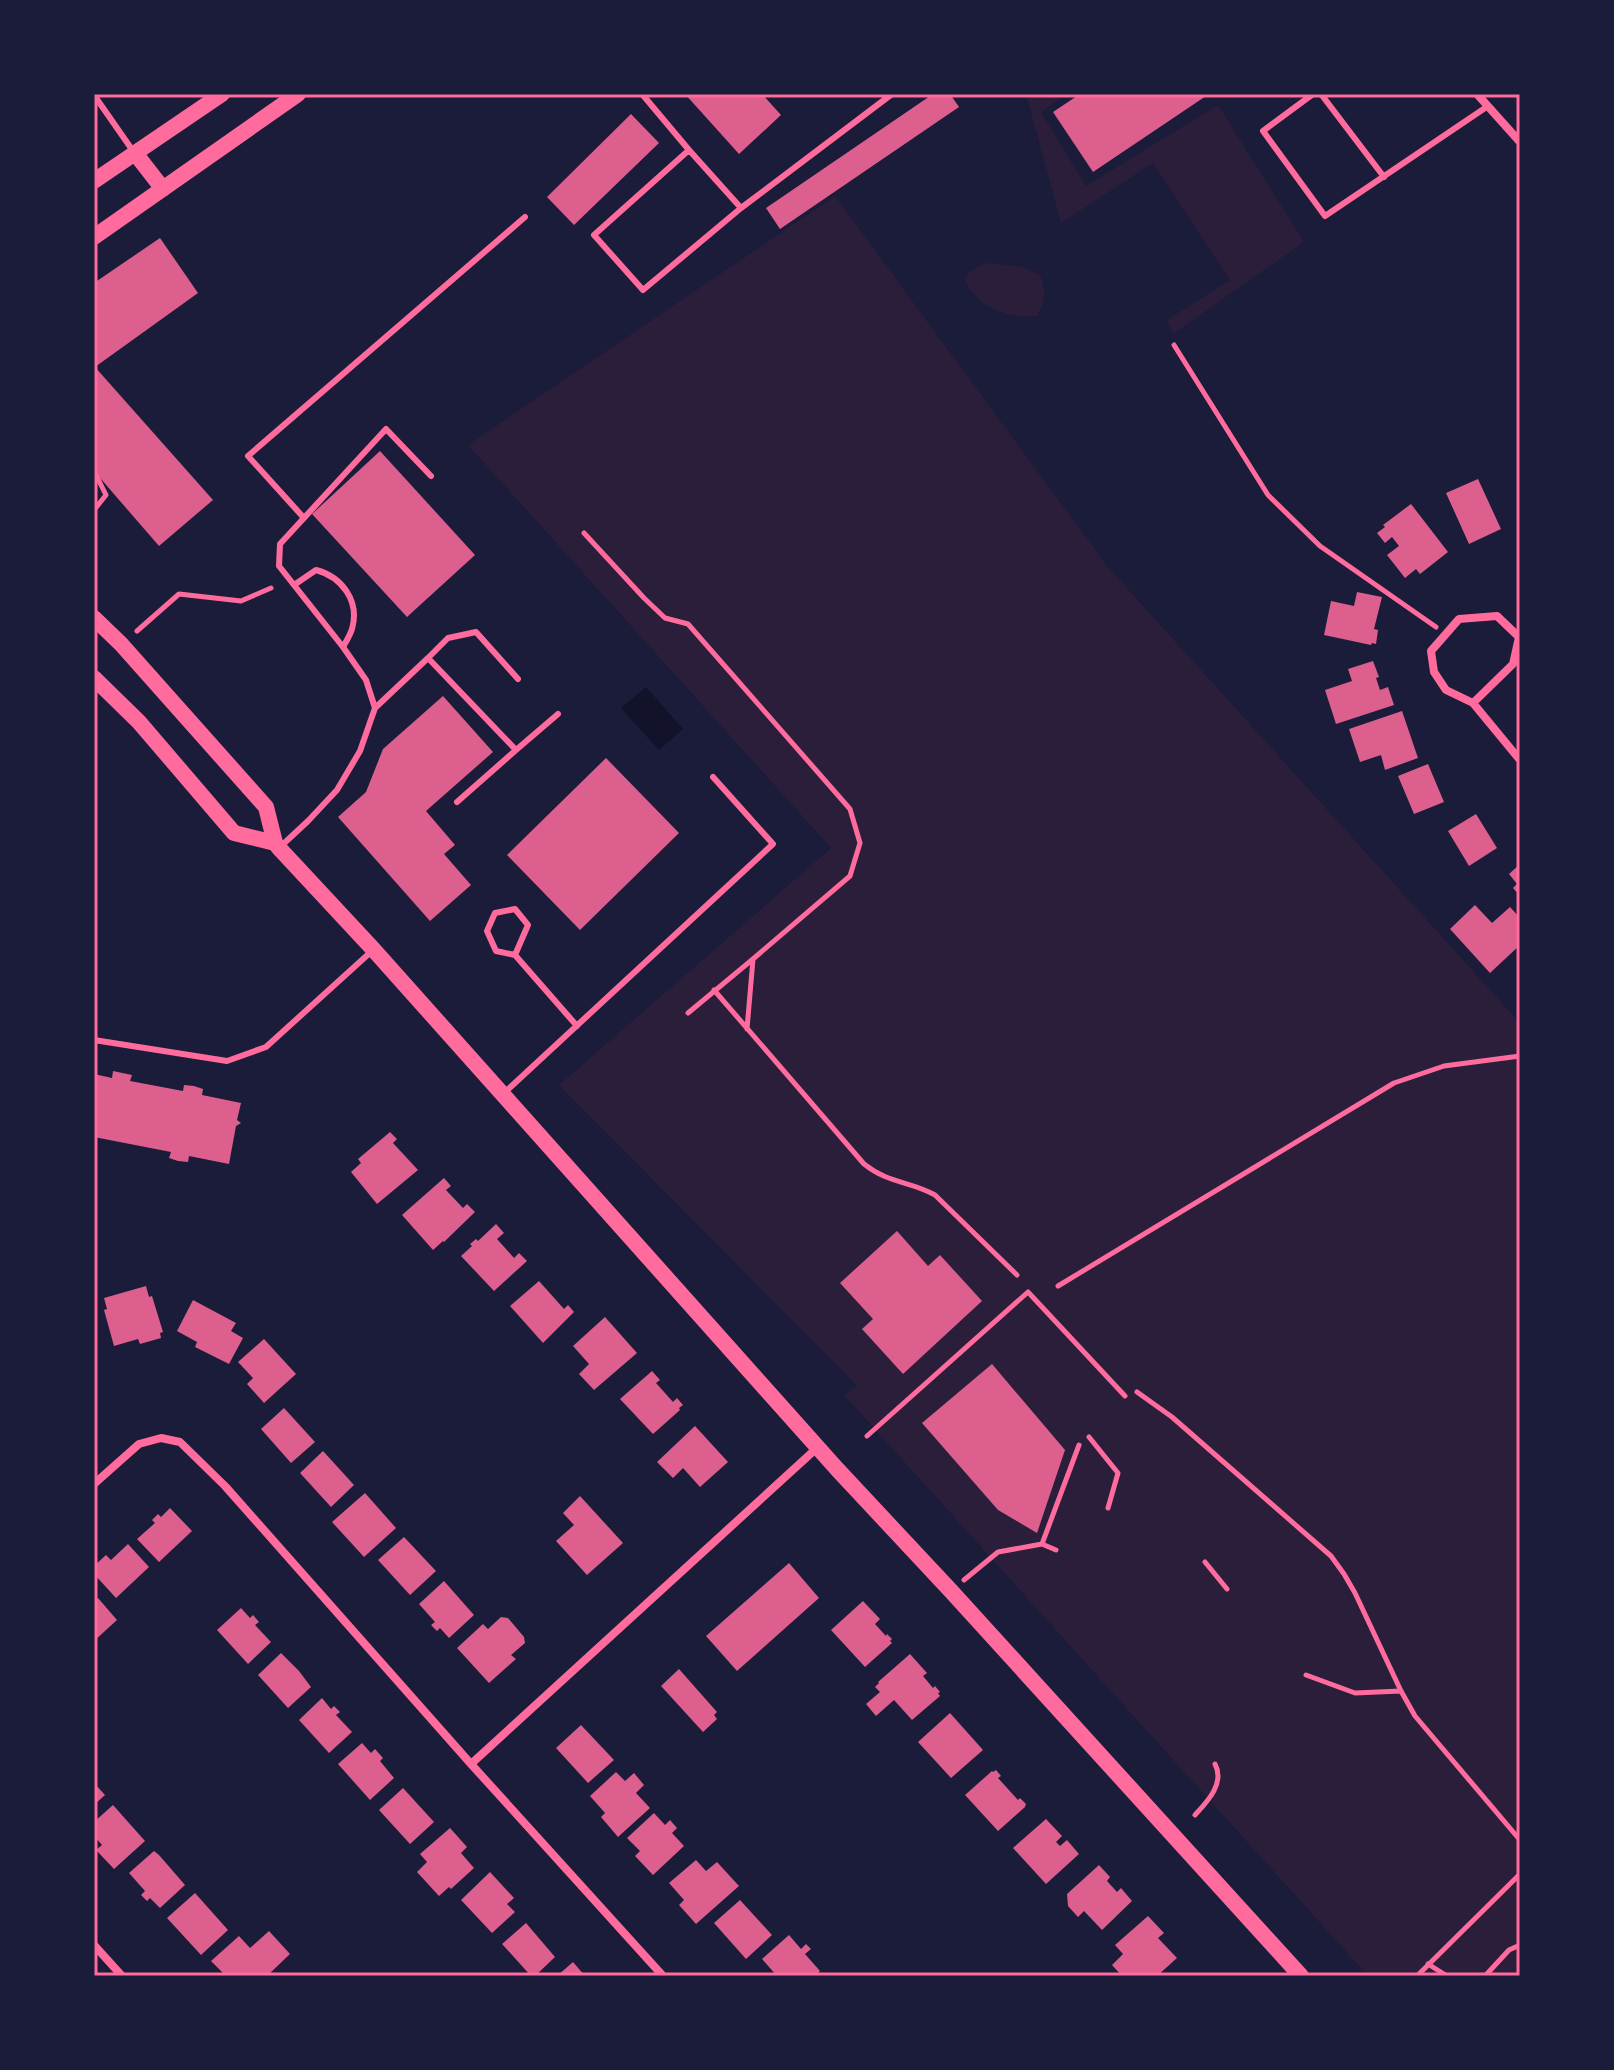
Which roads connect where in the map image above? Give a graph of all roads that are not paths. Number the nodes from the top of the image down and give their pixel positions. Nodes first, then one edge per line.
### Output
1 (222, 94) edge
2 (298, 94) edge
3 (642, 94) edge
4 (892, 94) edge
5 (1313, 94) edge
6 (1321, 94) edge
7 (1477, 94) edge
8 (94, 95) edge
9 (1488, 106) junction
10 (1520, 142) edge
11 (689, 150) junction
12 (135, 153) junction
13 (1384, 177) junction
14 (94, 181) edge
15 (163, 189) junction
16 (741, 208) junction
17 (525, 217) dead end
18 (94, 237) edge
19 (431, 476) dead end
20 (304, 518) junction
21 (294, 585) junction
22 (94, 618) edge
23 (343, 647) junction
24 (428, 658) junction
25 (94, 678) edge
26 (518, 679) dead end
27 (1473, 703) junction
28 (375, 708) junction
29 (558, 714) dead end
30 (516, 750) junction
31 (1520, 760) edge
32 (713, 777) dead end
33 (457, 802) dead end
34 (277, 846) junction
35 (373, 949) junction
36 (515, 955) junction
37 (577, 1026) junction
38 (94, 1040) edge
39 (503, 1094) junction
40 (818, 1447) junction
41 (94, 1484) edge
42 (471, 1764) junction
43 (94, 1945) edge
44 (122, 1976) edge
45 (663, 1976) edge
46 (1301, 1976) edge

1 - 12 main road
2 - 15 main road
3 - 11 lane
4 - 16 lane
5 - 13 lane
6 - 13 lane
7 - 9 street
8 - 12 lane
9 - 10 street
9 - 13 lane
11 - 16 lane
11 - 16 lane
12 - 14 main road
12 - 15 main road
15 - 18 main road
17 - 20 lane
19 - 20 lane
20 - 21 lane
21 - 23 lane
21 - 23 lane
22 - 34 main road
23 - 28 lane
24 - 26 lane
24 - 28 lane
24 - 30 lane
25 - 34 main road
27 - 27 street
27 - 31 street
28 - 34 lane
29 - 30 lane
30 - 33 lane
32 - 37 lane
34 - 35 main road
35 - 38 lane
35 - 39 main road
36 - 36 lane
36 - 37 lane
37 - 39 lane
39 - 40 main road
40 - 42 street
40 - 46 main road
41 - 42 street
42 - 45 street
43 - 44 street

